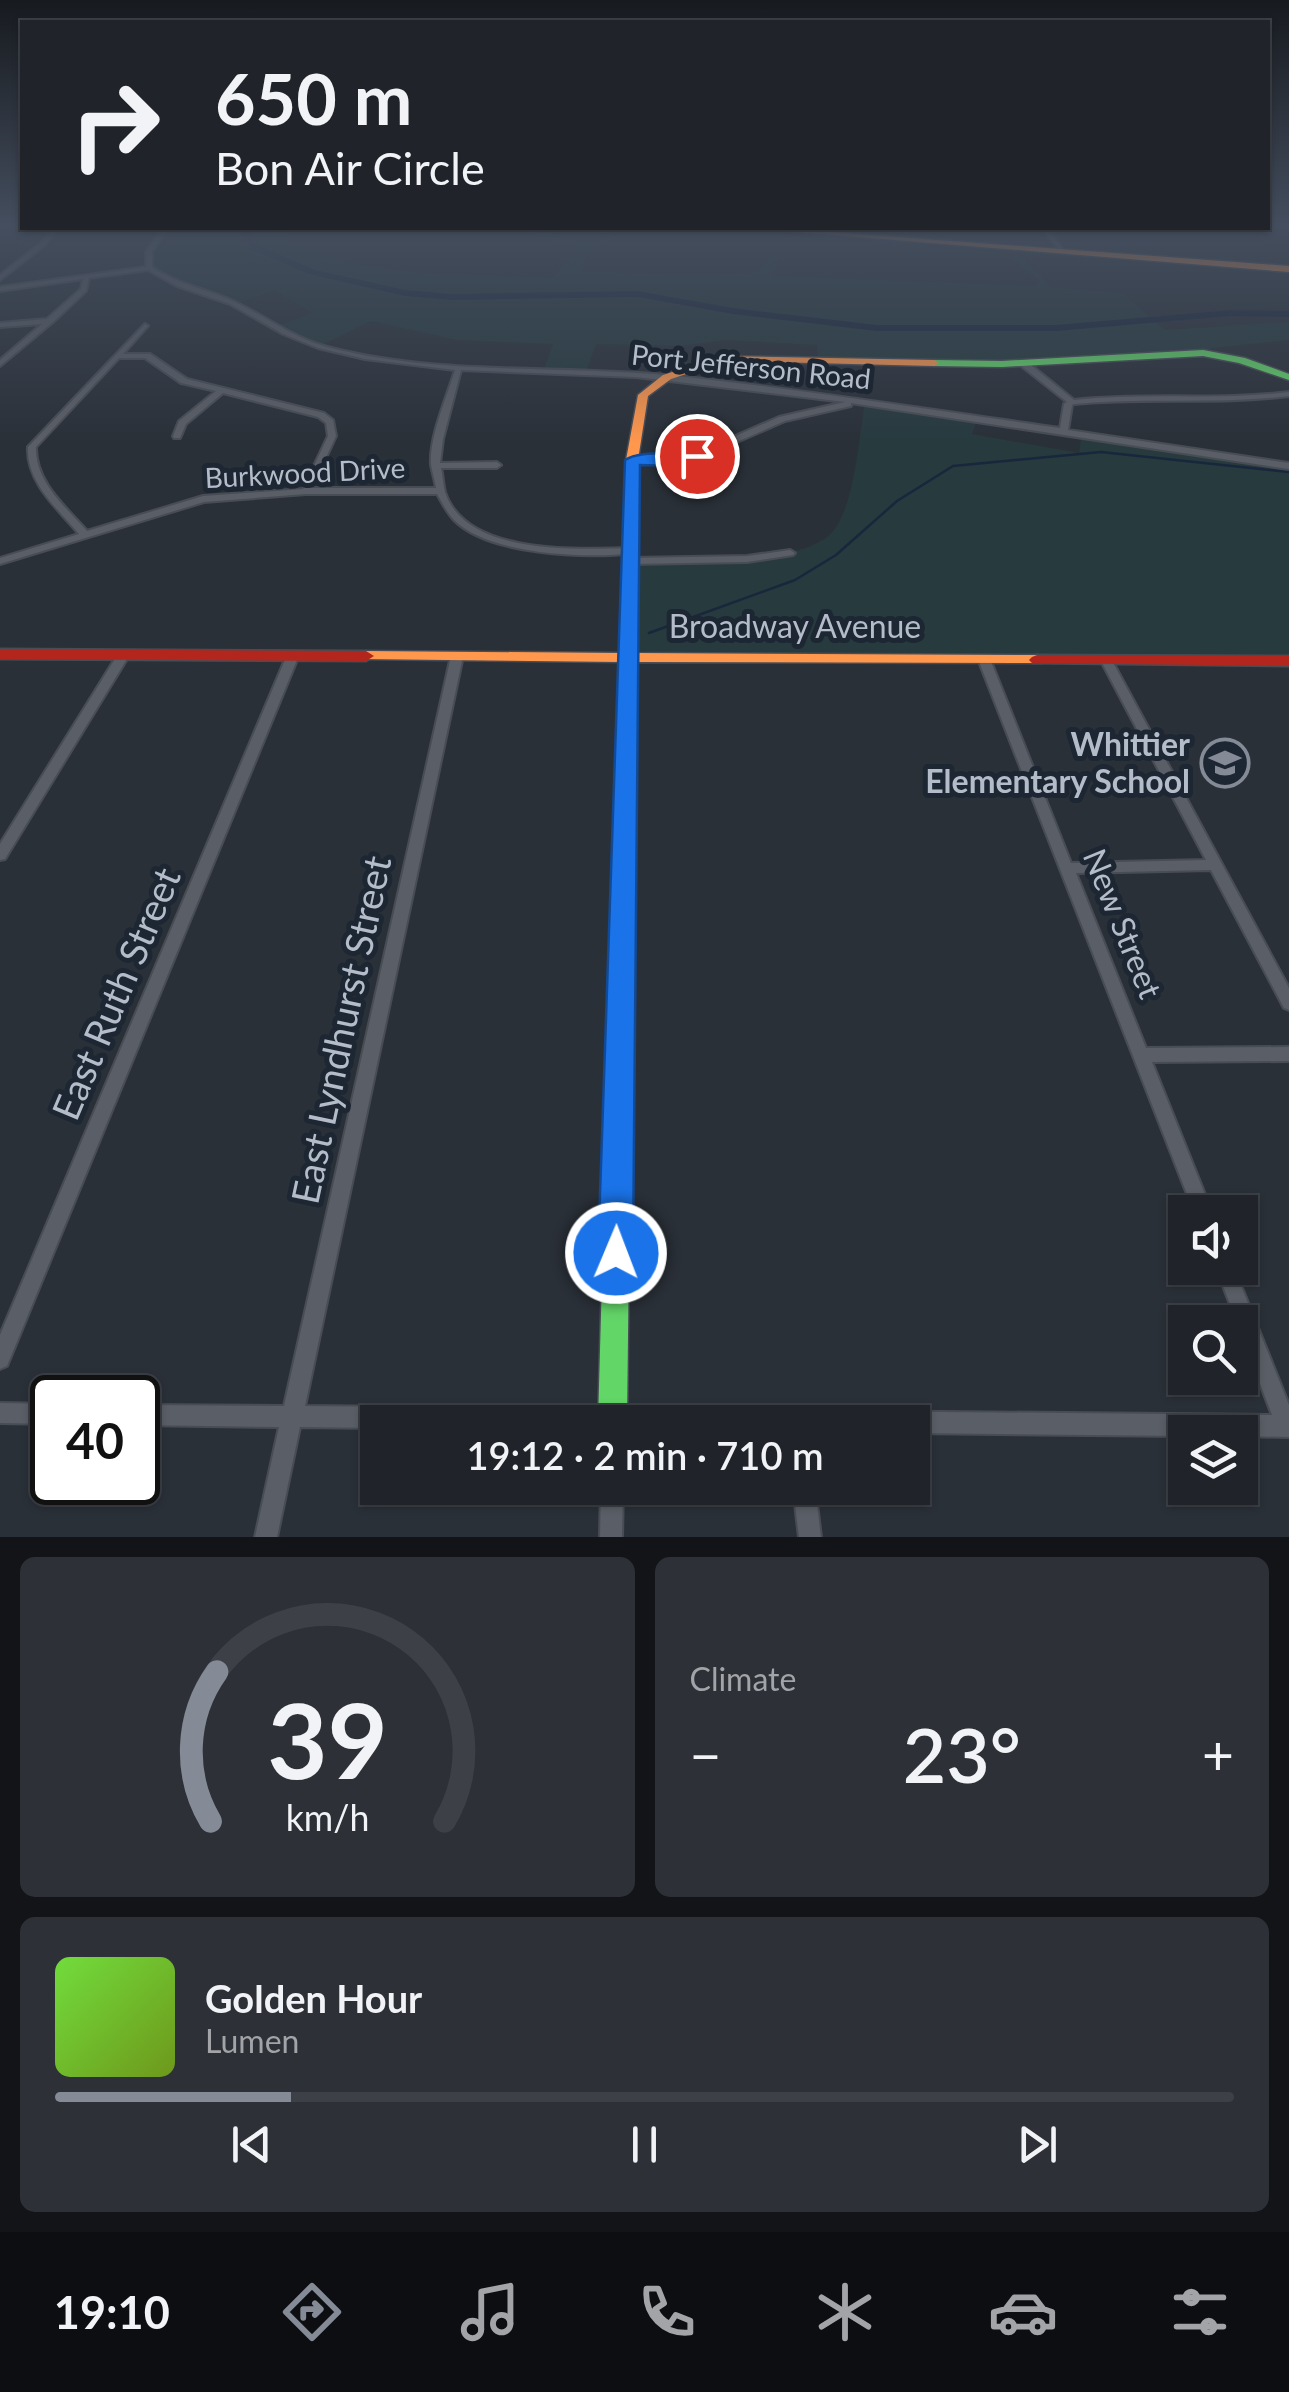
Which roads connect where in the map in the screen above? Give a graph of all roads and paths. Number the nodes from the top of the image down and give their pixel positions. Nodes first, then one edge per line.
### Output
1 (74, 299) edge
2 (216, 299) edge
3 (50, 321) junction
4 (0, 325) edge
5 (145, 326) dead end
6 (120, 356) junction
7 (1023, 363) junction
8 (0, 364) edge
9 (458, 370) junction
10 (667, 377) junction
11 (1289, 377) edge
12 (220, 392) junction
13 (1289, 394) edge
14 (865, 402) junction
15 (1072, 402) junction
16 (1064, 430) junction
17 (177, 436) dead end
18 (632, 460) junction
19 (497, 465) dead end
20 (435, 466) junction
21 (1289, 466) edge
22 (306, 491) junction
23 (441, 491) junction
24 (84, 535) junction
25 (790, 553) dead end
26 (631, 556) junction
27 (0, 561) edge
28 (0, 654) edge
29 (124, 654) junction
30 (294, 655) junction
31 (458, 656) junction
32 (628, 656) junction
33 (984, 658) junction
34 (1106, 659) junction
35 (1289, 660) edge
36 (0, 854) edge
37 (1216, 865) junction
38 (1067, 868) junction
39 (1289, 1003) edge
40 (1289, 1054) edge
41 (1141, 1055) junction
42 (1196, 1195) edge
43 (1232, 1285) edge
44 (0, 1359) edge
45 (612, 1405) edge
46 (0, 1414) edge
47 (30, 1414) edge
48 (160, 1415) edge
49 (291, 1417) junction
50 (360, 1418) edge
51 (930, 1422) edge
52 (1288, 1426) edge
53 (612, 1505) edge
54 (806, 1505) edge
55 (266, 1537) edge
56 (611, 1537) edge
57 (810, 1537) edge

1 - 3 street
2 - 9 street, Port Jefferson Road
3 - 4 street
3 - 8 street
5 - 6 street
6 - 12 street
6 - 24 street
7 - 10 street
7 - 11 street
7 - 15 street
9 - 10 street, Port Jefferson Road
9 - 20 street
10 - 14 street, Port Jefferson Road
10 - 18 street
12 - 17 street
12 - 22 street
13 - 15 street
14 - 16 street, Port Jefferson Road
14 - 18 street
15 - 16 street
16 - 21 street, Port Jefferson Road
18 - 26 street
19 - 20 street
20 - 23 street
22 - 23 street, Burkwood Drive
22 - 24 street, Burkwood Drive
23 - 26 street
24 - 27 street, Burkwood Drive
25 - 26 street
26 - 32 street
28 - 29 street, Broadway Avenue
29 - 30 street, Broadway Avenue
29 - 36 street
30 - 31 street, Broadway Avenue
30 - 44 street, East Ruth Street
31 - 32 street, Broadway Avenue
31 - 49 street, East Lyndhurst Street
32 - 33 street, Broadway Avenue
32 - 45 street
33 - 34 street, Broadway Avenue
33 - 38 street, New Street
34 - 35 street, Broadway Avenue
34 - 37 street
37 - 38 street
37 - 39 street
38 - 41 street, New Street
40 - 41 street
41 - 42 street, New Street
43 - 52 street
46 - 47 street
48 - 49 street
49 - 50 street
49 - 55 street, East Lyndhurst Street
51 - 52 street
53 - 56 street
54 - 57 street

